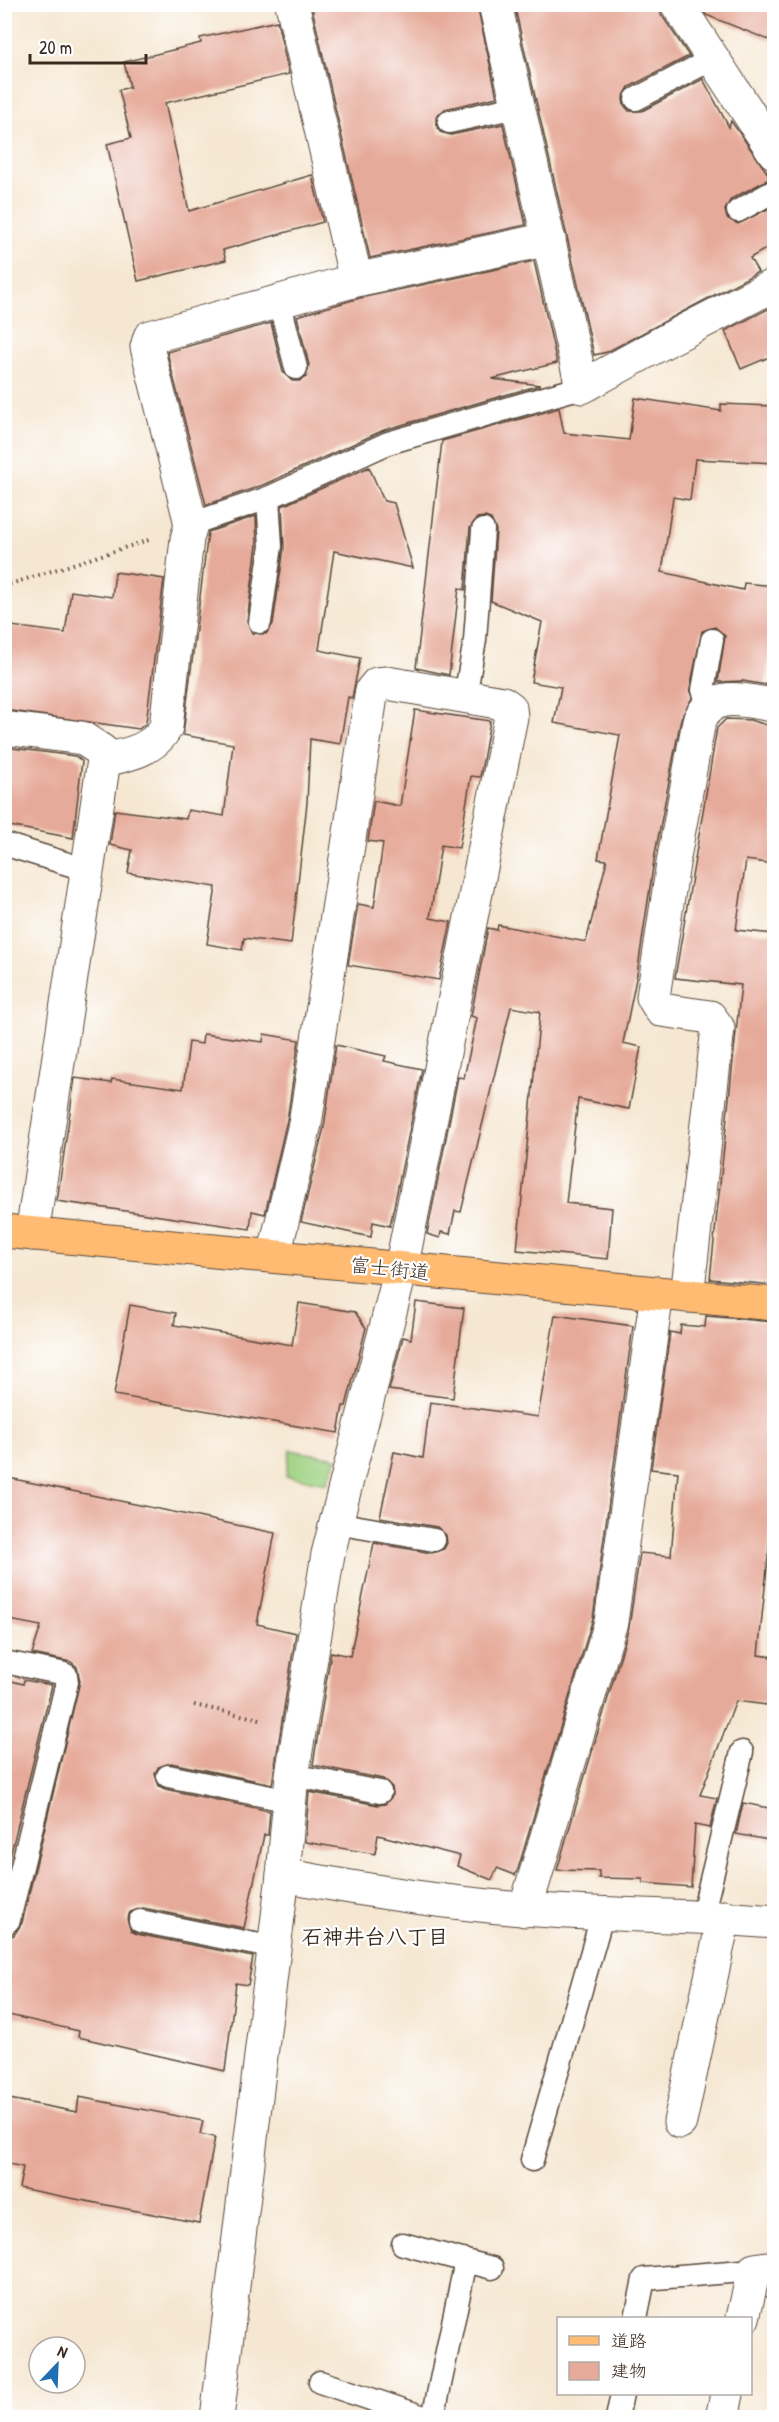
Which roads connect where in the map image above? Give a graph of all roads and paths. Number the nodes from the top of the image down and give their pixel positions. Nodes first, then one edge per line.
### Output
1 (292, 4) edge
2 (495, 4) edge
3 (678, 4) edge
4 (714, 58) junction
5 (636, 99) dead end
6 (520, 106) junction
7 (448, 122) dead end
8 (774, 152) edge
9 (774, 191) edge
10 (738, 211) dead end
11 (549, 239) junction
12 (356, 280) junction
13 (774, 285) edge
14 (279, 300) junction
15 (296, 368) dead end
16 (582, 387) junction
17 (268, 498) junction
18 (190, 525) junction
19 (483, 530) dead end
20 (4, 586) edge
21 (260, 622) dead end
22 (712, 640) dead end
23 (465, 697) junction
24 (709, 705) junction
25 (774, 705) edge
26 (4, 728) edge
27 (104, 760) junction
28 (4, 844) edge
29 (87, 870) junction
30 (18, 1232) edge
31 (274, 1256) junction
32 (401, 1269) junction
33 (672, 1294) junction
34 (774, 1304) edge
35 (336, 1523) junction
36 (434, 1540) dead end
37 (4, 1662) edge
38 (194, 1705) dead end
39 (300, 1728) junction
40 (742, 1752) dead end
41 (168, 1776) dead end
42 (291, 1788) junction
43 (380, 1792) dead end
44 (284, 1875) junction
45 (525, 1910) junction
46 (603, 1913) junction
47 (713, 1917) junction
48 (140, 1921) dead end
49 (774, 1922) edge
50 (4, 1924) edge
51 (275, 1948) junction
52 (680, 2122) dead end
53 (532, 2160) dead end
54 (403, 2244) dead end
55 (466, 2261) junction
56 (492, 2268) dead end
57 (764, 2268) edge
58 (636, 2317) edge
59 (744, 2317) edge
60 (320, 2382) dead end
61 (622, 2395) edge
62 (727, 2395) edge
63 (217, 2418) edge
64 (427, 2418) edge
65 (433, 2418) edge
66 (617, 2418) edge
67 (722, 2418) edge

1 - 12 street
2 - 6 street
3 - 4 street
4 - 5 lane
4 - 8 street
6 - 7 lane
6 - 11 street
9 - 10 lane
11 - 12 street
11 - 16 street
12 - 14 street
13 - 16 street
14 - 15 lane
14 - 18 street
16 - 17 lane
17 - 18 lane
17 - 21 lane
18 - 20 path
18 - 27 street
19 - 23 lane
22 - 24 lane
23 - 31 street
23 - 32 street
24 - 25 street
24 - 33 street
26 - 27 street
27 - 29 street
28 - 29 lane
29 - 30 street
30 - 31 main road, 富士街道
31 - 32 main road, 富士街道
32 - 33 main road, 富士街道
32 - 35 street
33 - 34 main road, 富士街道
33 - 45 street
35 - 36 lane
35 - 39 street
37 - 50 lane
38 - 39 path
39 - 42 street
40 - 47 lane
41 - 42 lane
42 - 43 lane
42 - 44 street
44 - 45 street
44 - 51 street
45 - 46 street
46 - 47 street
46 - 53 lane
47 - 49 street
47 - 52 street
48 - 51 lane
51 - 63 street
54 - 55 lane
55 - 56 lane
55 - 65 lane
57 - 58 lane
57 - 59 street
60 - 64 lane
61 - 66 lane
62 - 67 street

